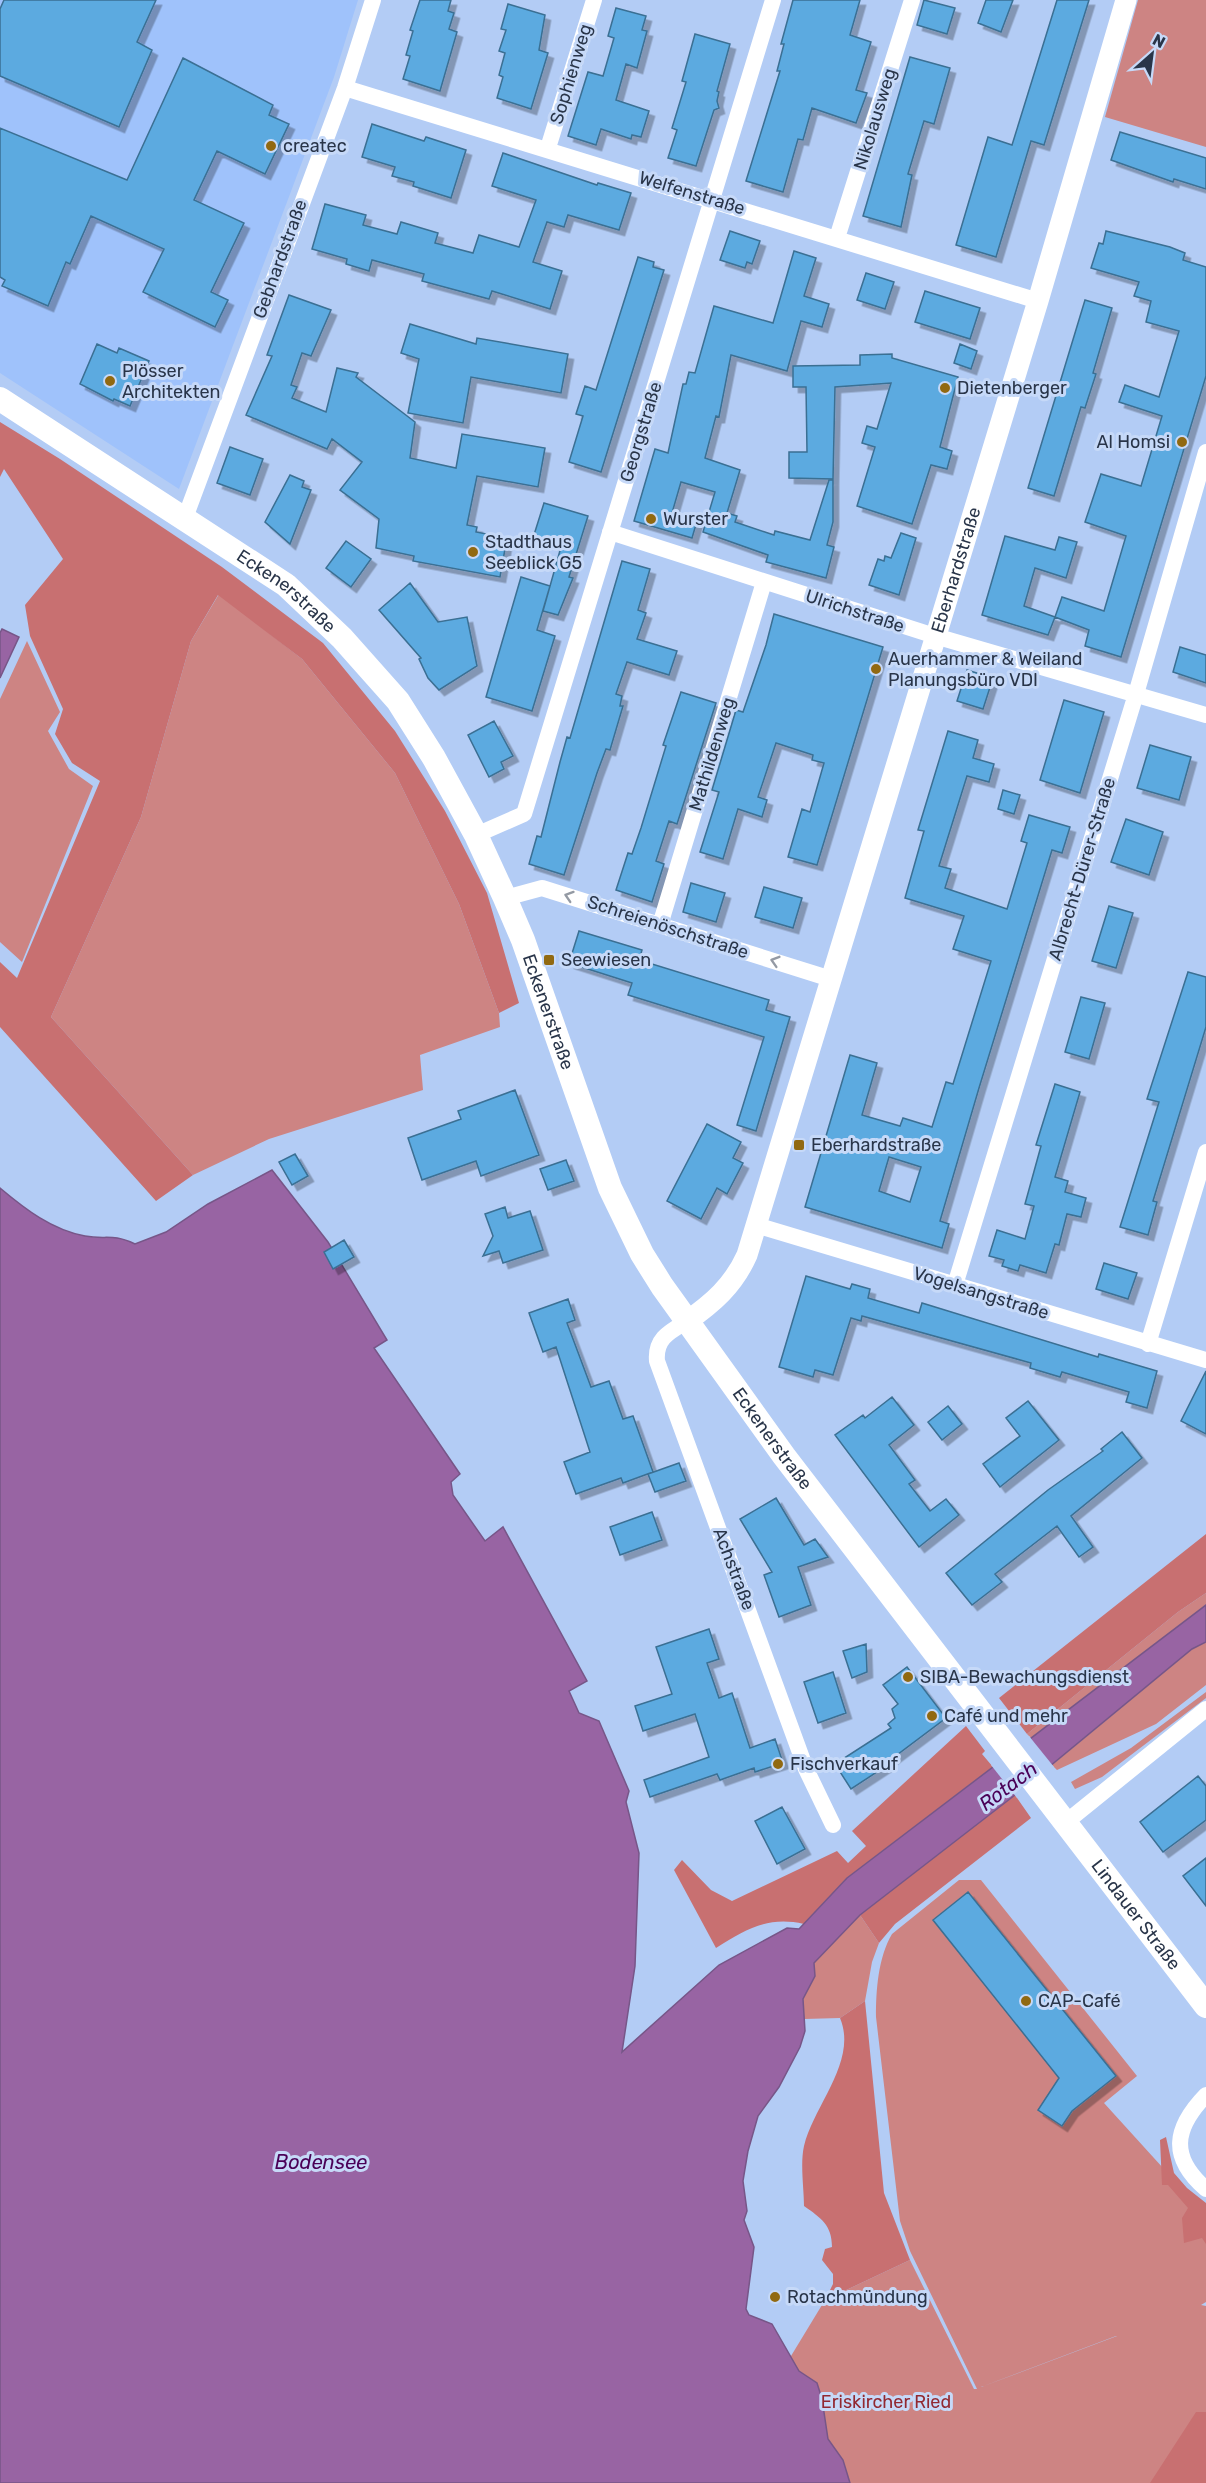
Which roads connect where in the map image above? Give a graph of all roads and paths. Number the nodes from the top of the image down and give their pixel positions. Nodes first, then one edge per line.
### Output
1 (373, 0) edge
2 (594, 0) edge
3 (773, 0) edge
4 (912, 0) edge
5 (1126, 0) edge
6 (345, 88) junction
7 (548, 148) junction
8 (711, 199) junction
9 (837, 238) junction
10 (1038, 301) junction
11 (0, 399) edge
12 (1206, 452) edge
13 (185, 518) junction
14 (610, 532) junction
15 (764, 582) junction
16 (935, 636) junction
17 (1136, 694) junction
18 (1206, 715) edge
19 (476, 835) junction
20 (505, 898) junction
21 (660, 925) junction
22 (831, 979) junction
23 (1206, 1152) edge
24 (756, 1226) junction
25 (955, 1285) junction
26 (686, 1322) junction
27 (1149, 1344) junction
28 (1206, 1360) edge
29 (1206, 1709) edge
30 (997, 1733) joint
31 (1065, 1823) junction
32 (833, 1825) dead end
33 (1206, 2006) edge
34 (1206, 2095) edge
35 (1206, 2189) edge

1 - 6 street, Gebhardstraße
2 - 7 street, Sophienweg
3 - 8 street, Georgstraße
4 - 9 street, Nikolausweg
5 - 10 street, Eberhardstraße
6 - 7 street, Welfenstraße
6 - 13 street, Gebhardstraße
7 - 8 street, Welfenstraße
8 - 9 street, Welfenstraße
8 - 14 street, Georgstraße
9 - 10 street, Welfenstraße
10 - 16 street, Eberhardstraße
11 - 13 main road, Eckenerstraße
12 - 17 street, Albrecht-Dürer-Straße
13 - 19 main road, Eckenerstraße
14 - 15 street, Ulrichstraße
14 - 19 street, Georgstraße
15 - 16 street, Ulrichstraße
15 - 21 street, Mathildenweg
16 - 17 street, Ulrichstraße
16 - 22 street, Eberhardstraße
17 - 18 street, Ulrichstraße
17 - 25 street, Albrecht-Dürer-Straße
19 - 20 main road, Eckenerstraße
21 -> 20 street, Schreienöschstraße
20 - 26 main road, Eckenerstraße
22 -> 21 street, Schreienöschstraße
22 - 24 street, Eberhardstraße
23 - 27 street
24 - 25 street, Vogelsangstraße
24 - 26 street, Eberhardstraße
25 - 27 street, Vogelsangstraße
26 - 30 main road, Eckenerstraße
26 - 32 street, Achstraße
27 - 28 street, Vogelsangstraße
29 - 31 street
30 - 31 main road, Lindauer Straße
31 - 33 main road, Lindauer Straße
34 - 35 street

